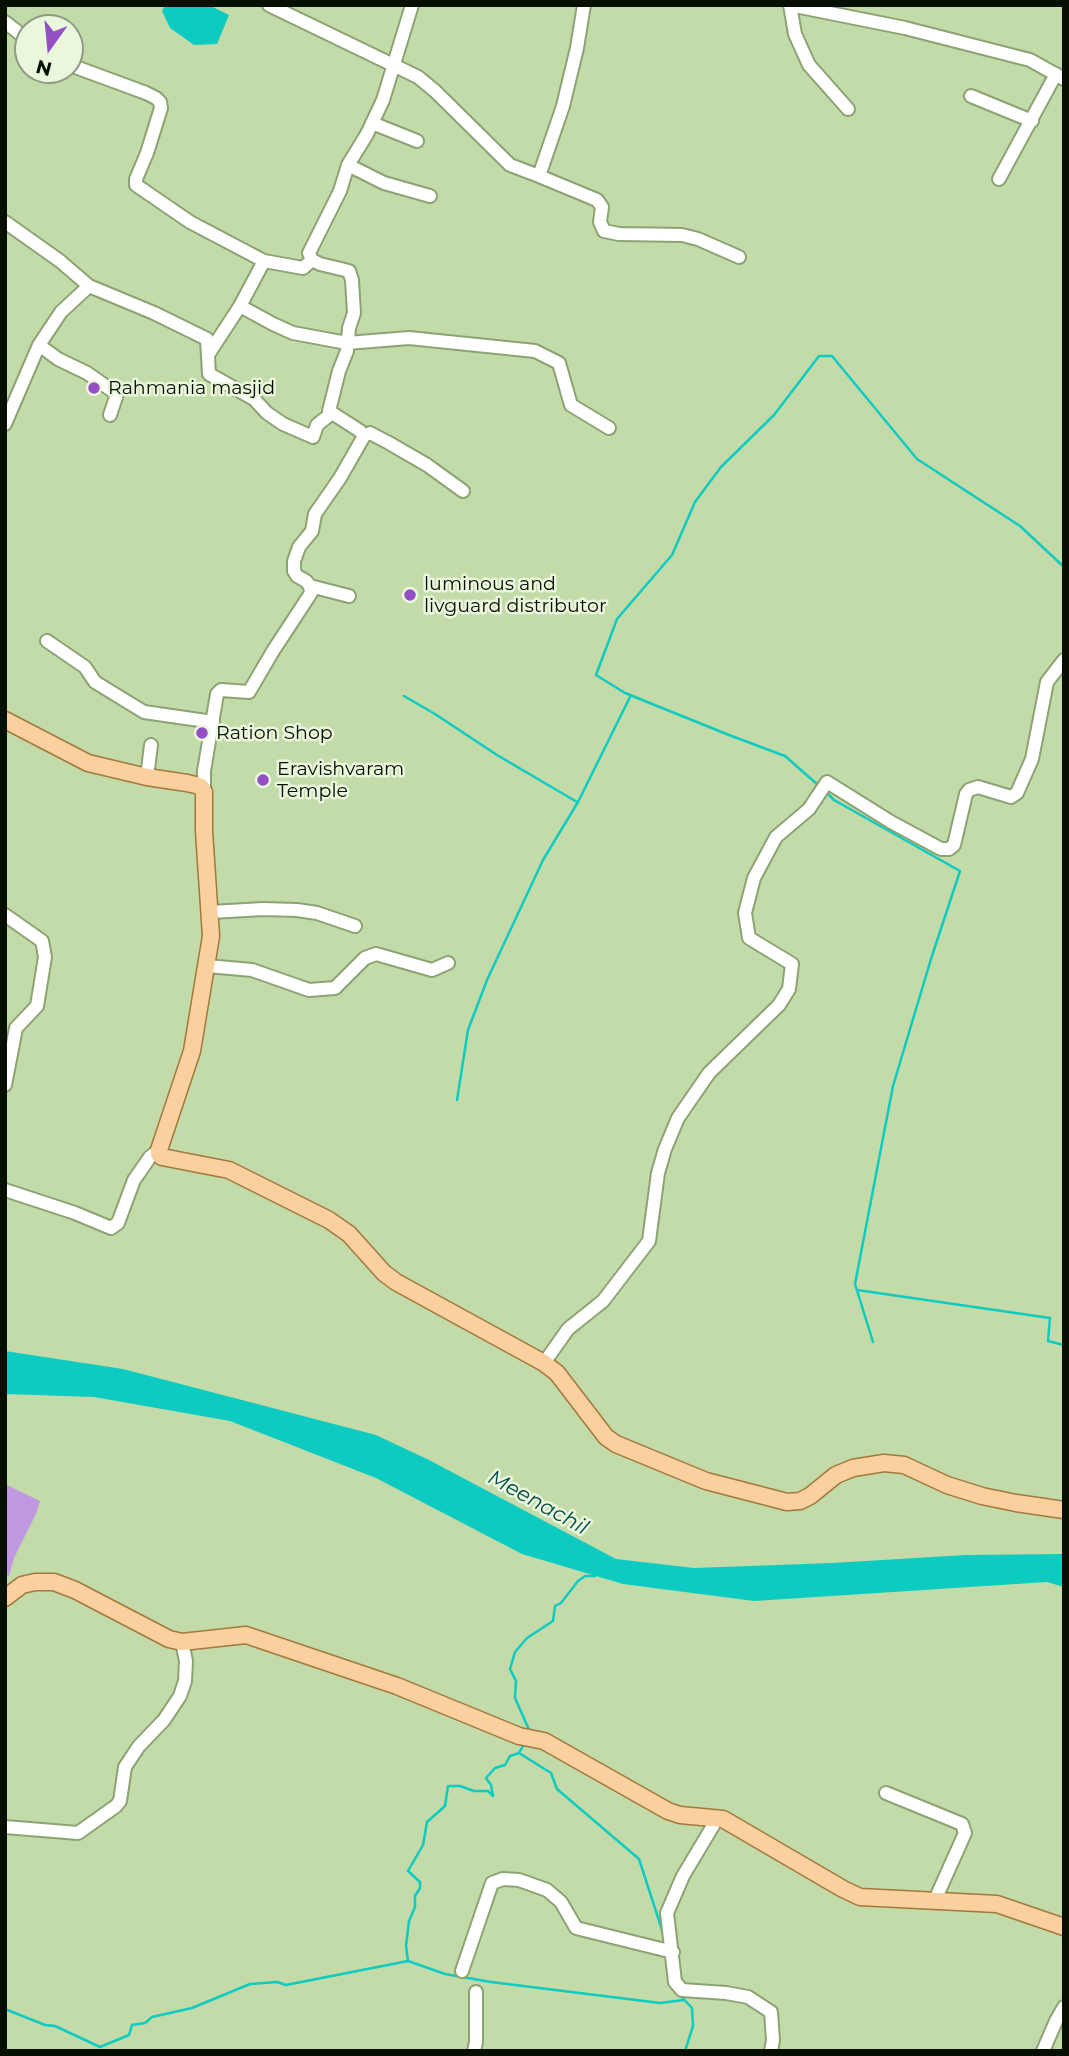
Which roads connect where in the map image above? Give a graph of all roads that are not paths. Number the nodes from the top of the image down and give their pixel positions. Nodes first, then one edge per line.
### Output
1 (269, 5) edge
2 (412, 5) edge
3 (584, 5) edge
4 (790, 5) edge
5 (394, 67) junction
6 (84, 70) edge
7 (1060, 77) edge
8 (971, 96) dead end
9 (848, 110) dead end
10 (1032, 121) junction
11 (372, 123) junction
12 (417, 141) dead end
13 (348, 165) junction
14 (539, 176) junction
15 (999, 179) dead end
16 (430, 196) dead end
17 (5, 222) edge
18 (739, 257) dead end
19 (312, 260) junction
20 (264, 261) junction
21 (89, 286) junction
22 (240, 306) junction
23 (347, 343) junction
24 (39, 345) junction
25 (208, 355) junction
26 (332, 413) junction
27 (110, 415) dead end
28 (5, 424) edge
29 (609, 428) dead end
30 (364, 436) junction
31 (463, 491) dead end
32 (310, 586) junction
33 (349, 596) dead end
34 (47, 641) dead end
35 (1064, 660) edge
36 (5, 720) edge
37 (213, 722) junction
38 (151, 745) dead end
39 (147, 777) junction
40 (204, 792) junction
41 (211, 912) junction
42 (5, 915) edge
43 (355, 926) dead end
44 (448, 963) dead end
45 (207, 966) junction
46 (5, 1084) edge
47 (159, 1150) junction
48 (5, 1190) edge
49 (544, 1363) junction
50 (1064, 1510) edge
51 (5, 1598) edge
52 (183, 1642) junction
53 (886, 1793) dead end
54 (717, 1819) junction
55 (5, 1827) edge
56 (935, 1900) junction
57 (1064, 1927) edge
58 (673, 1952) junction
59 (462, 1970) dead end
60 (476, 1992) dead end
61 (1064, 2007) edge
62 (474, 2051) edge
63 (771, 2051) edge
64 (1043, 2051) edge

1 - 5 street
2 - 5 street
3 - 14 street
4 - 7 street
4 - 9 street
5 - 11 street
5 - 14 street
6 - 20 street
7 - 10 street
8 - 10 street
10 - 15 street
11 - 12 street
11 - 13 street
13 - 16 street
13 - 19 street
14 - 18 street
17 - 21 street
19 - 20 street
19 - 23 street
20 - 22 street
21 - 24 street
21 - 25 street
22 - 23 street
22 - 25 street
23 - 26 street
23 - 29 street
24 - 27 street
24 - 28 street
25 - 26 street
26 - 30 street
30 - 31 street
30 - 32 street
32 - 33 street
32 - 37 street
34 - 37 street
35 - 49 street
36 - 39 main road
37 - 40 street
38 - 39 street
39 - 40 main road
40 - 41 main road
41 - 43 street
41 - 45 main road
42 - 46 street
44 - 45 street
45 - 47 main road
47 - 48 street
47 - 49 main road
49 - 50 main road
51 - 52 main road
52 - 54 main road
52 - 55 street
53 - 56 street
54 - 56 main road
54 - 58 street
56 - 57 main road
58 - 59 street
58 - 63 street
60 - 62 street
61 - 64 street

